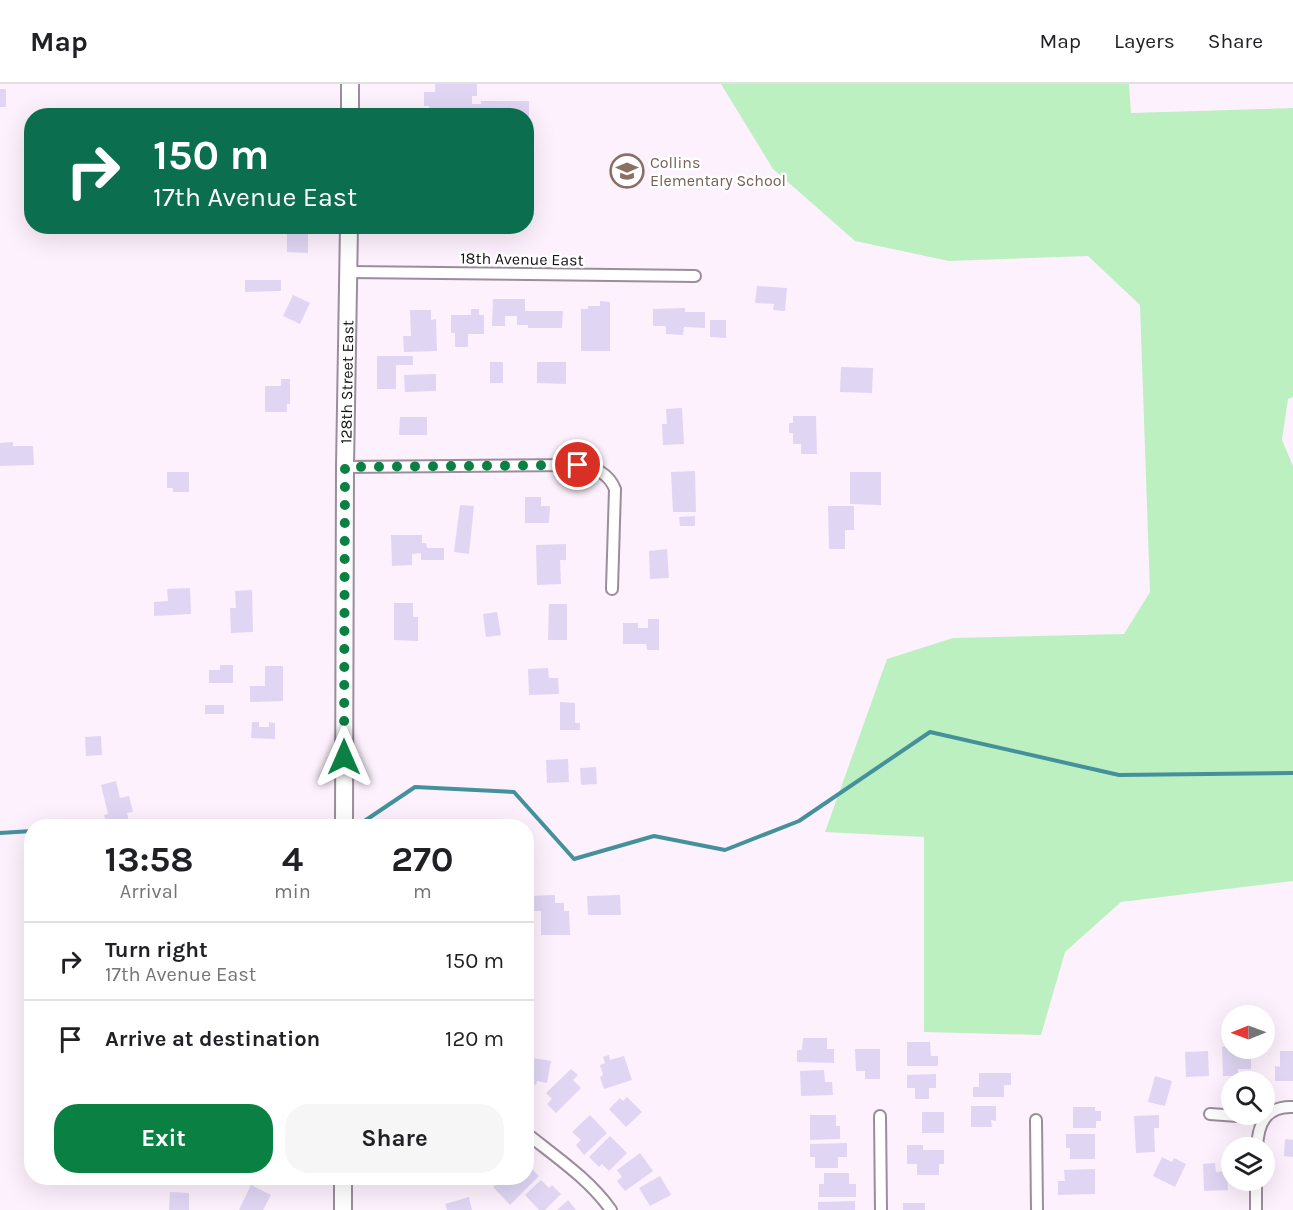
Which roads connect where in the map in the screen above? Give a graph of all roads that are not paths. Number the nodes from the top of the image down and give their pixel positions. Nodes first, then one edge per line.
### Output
1 (350, 84) edge
2 (350, 108) edge
3 (349, 234) edge
4 (349, 272) junction
5 (695, 276) dead end
6 (345, 467) junction
7 (612, 589) dead end
8 (344, 819) edge
9 (1293, 1107) edge
10 (1275, 1110) edge
11 (1210, 1114) dead end
12 (1221, 1115) edge
13 (880, 1116) dead end
14 (1036, 1120) dead end
15 (534, 1140) edge
16 (343, 1185) edge
17 (1256, 1191) edge
18 (343, 1210) edge
19 (611, 1210) edge
20 (881, 1210) edge
21 (1037, 1210) edge
22 (1256, 1210) edge

1 - 2 street
3 - 4 street, 128th Street East
4 - 5 street, 18th Avenue East
4 - 6 street, 128th Street East
6 - 7 street
6 - 8 street, 128th Street East
9 - 10 street
11 - 12 street
13 - 20 street
14 - 21 street
15 - 19 street
16 - 18 street
17 - 22 street

